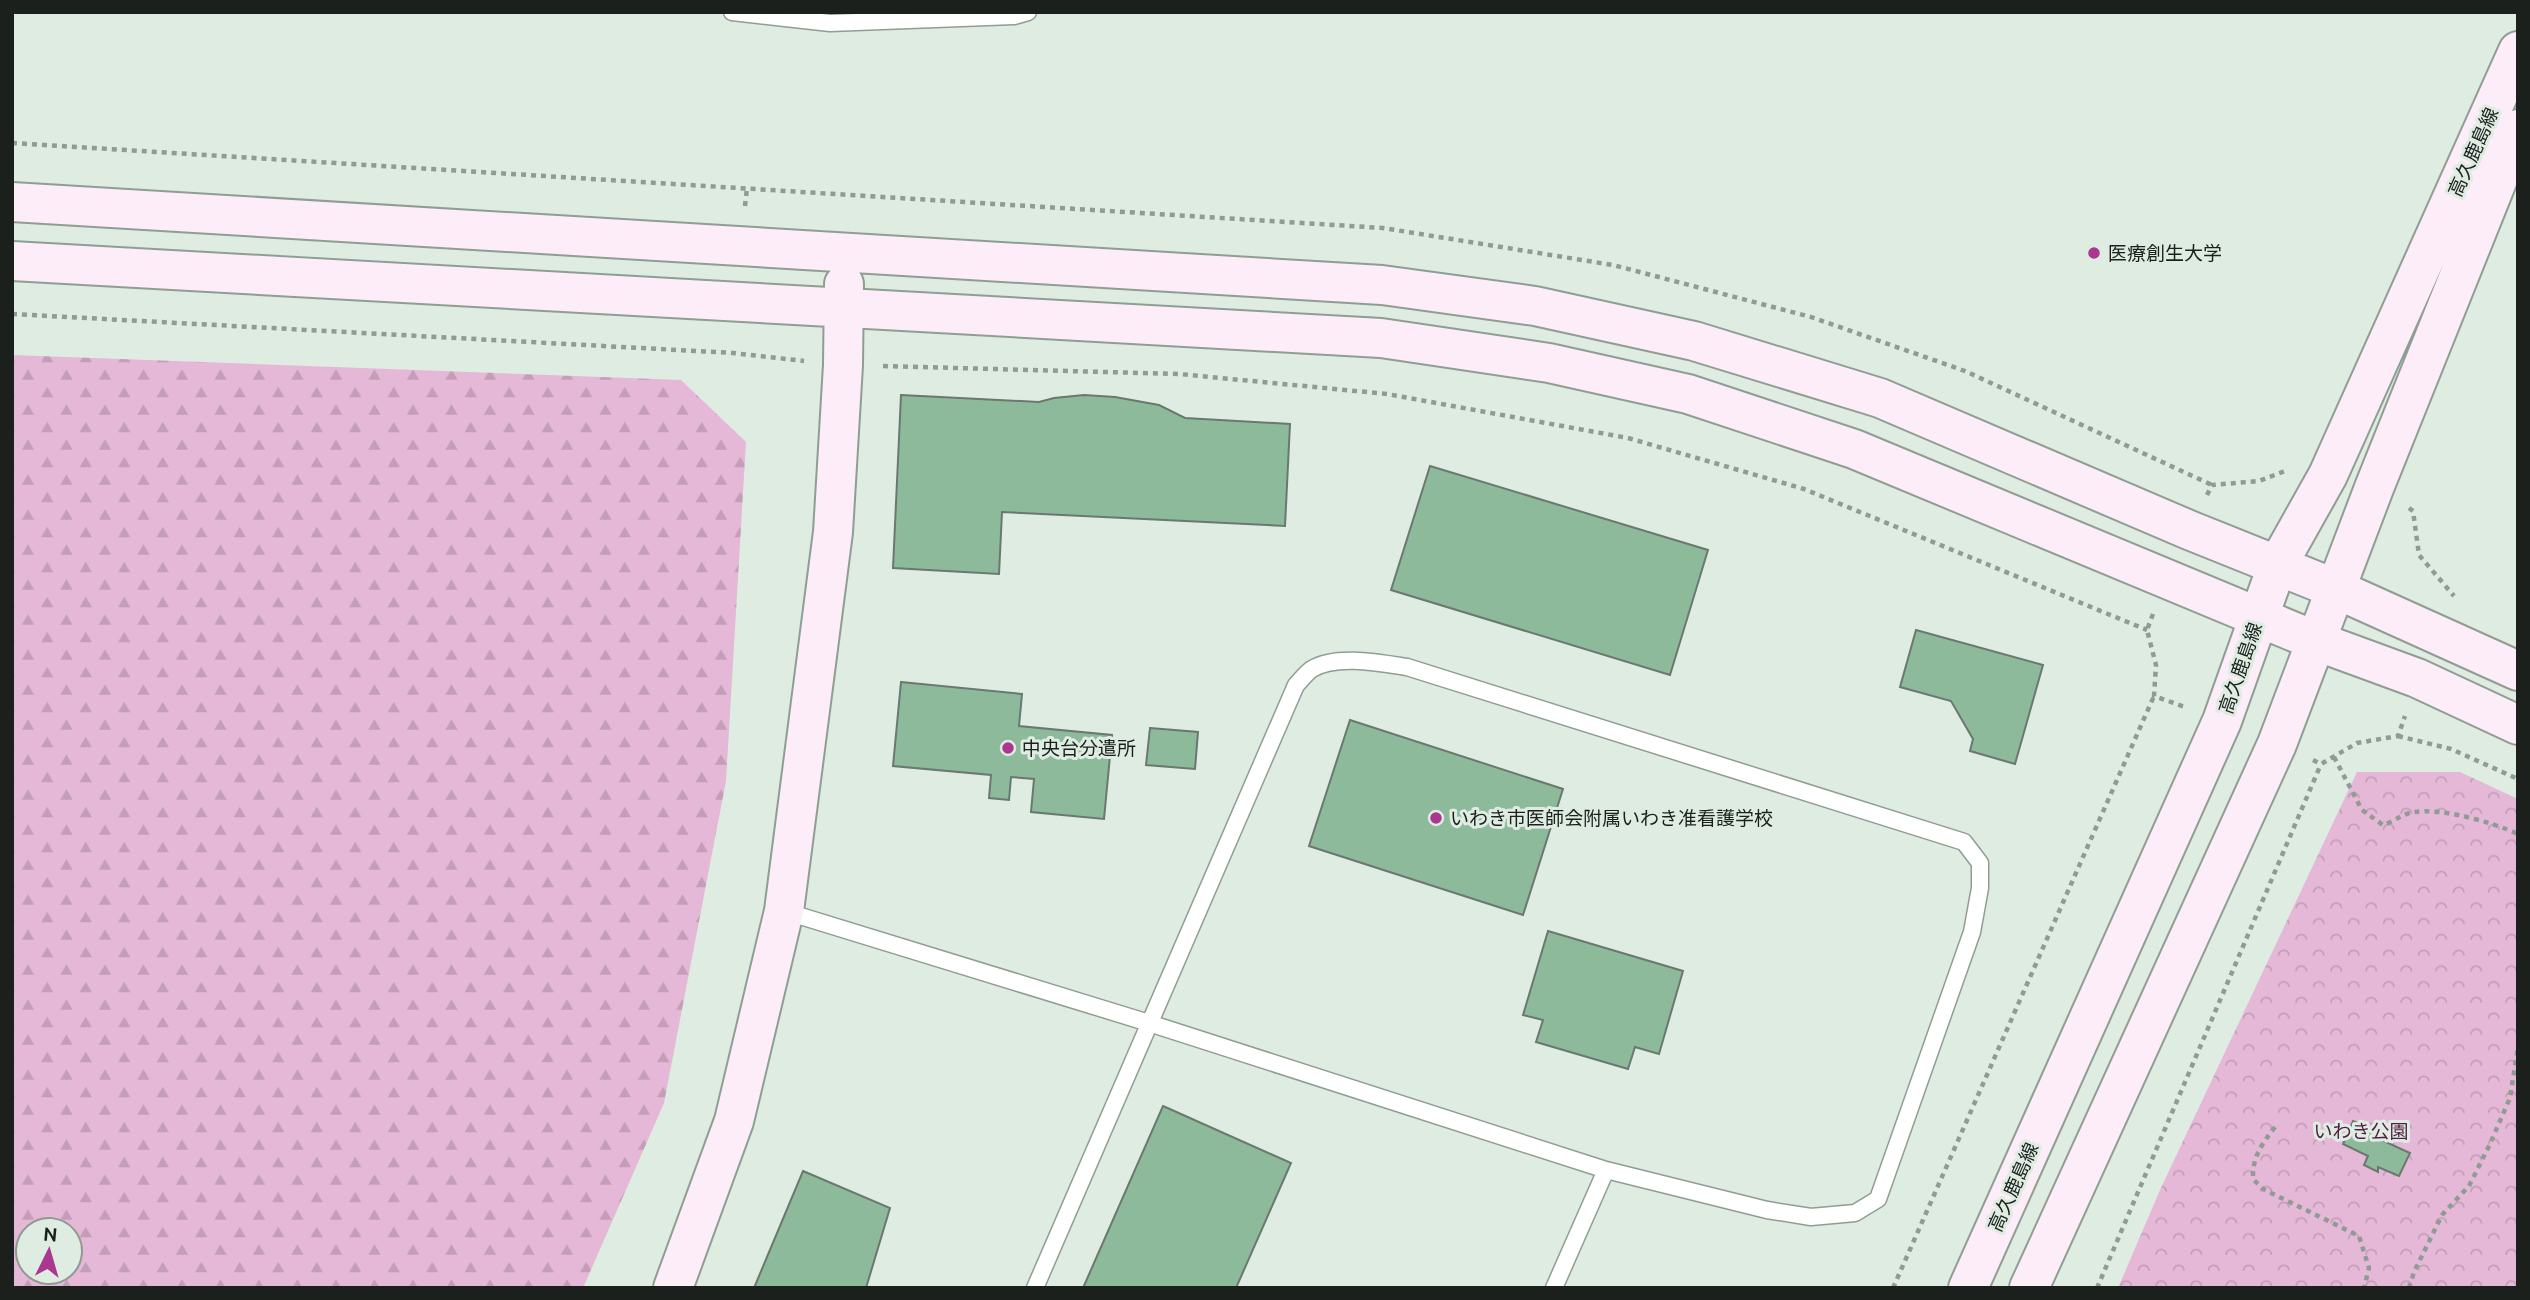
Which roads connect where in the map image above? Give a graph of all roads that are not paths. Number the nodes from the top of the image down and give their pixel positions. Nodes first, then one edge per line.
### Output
1 (733, 12) edge
2 (1028, 12) edge
3 (2518, 51) edge
4 (2518, 129) edge
5 (12, 202) edge
6 (846, 253) junction
7 (12, 261) edge
8 (843, 308) junction
9 (2277, 566) junction
10 (2336, 589) junction
11 (2259, 616) junction
12 (2316, 641) junction
13 (2518, 671) edge
14 (2518, 726) edge
15 (784, 911) junction
16 (1149, 1023) junction
17 (1606, 1170) junction
18 (673, 1288) edge
19 (1035, 1288) edge
20 (1554, 1288) edge
21 (1968, 1288) edge
22 (2029, 1288) edge

1 - 2 lane
3 - 9 street, 高久鹿島線
4 - 10 street, 高久鹿島線
5 - 6 street
6 - 8 street
6 - 9 street
7 - 8 street
8 - 11 street
8 - 15 street
9 - 10 street
9 - 11 street, 高久鹿島線
10 - 12 street, 高久鹿島線
10 - 13 street
11 - 12 street
11 - 21 street, 高久鹿島線
12 - 14 street
12 - 22 street, 高久鹿島線
15 - 16 lane
15 - 18 street
16 - 17 lane
16 - 17 lane
16 - 19 lane
17 - 20 lane

